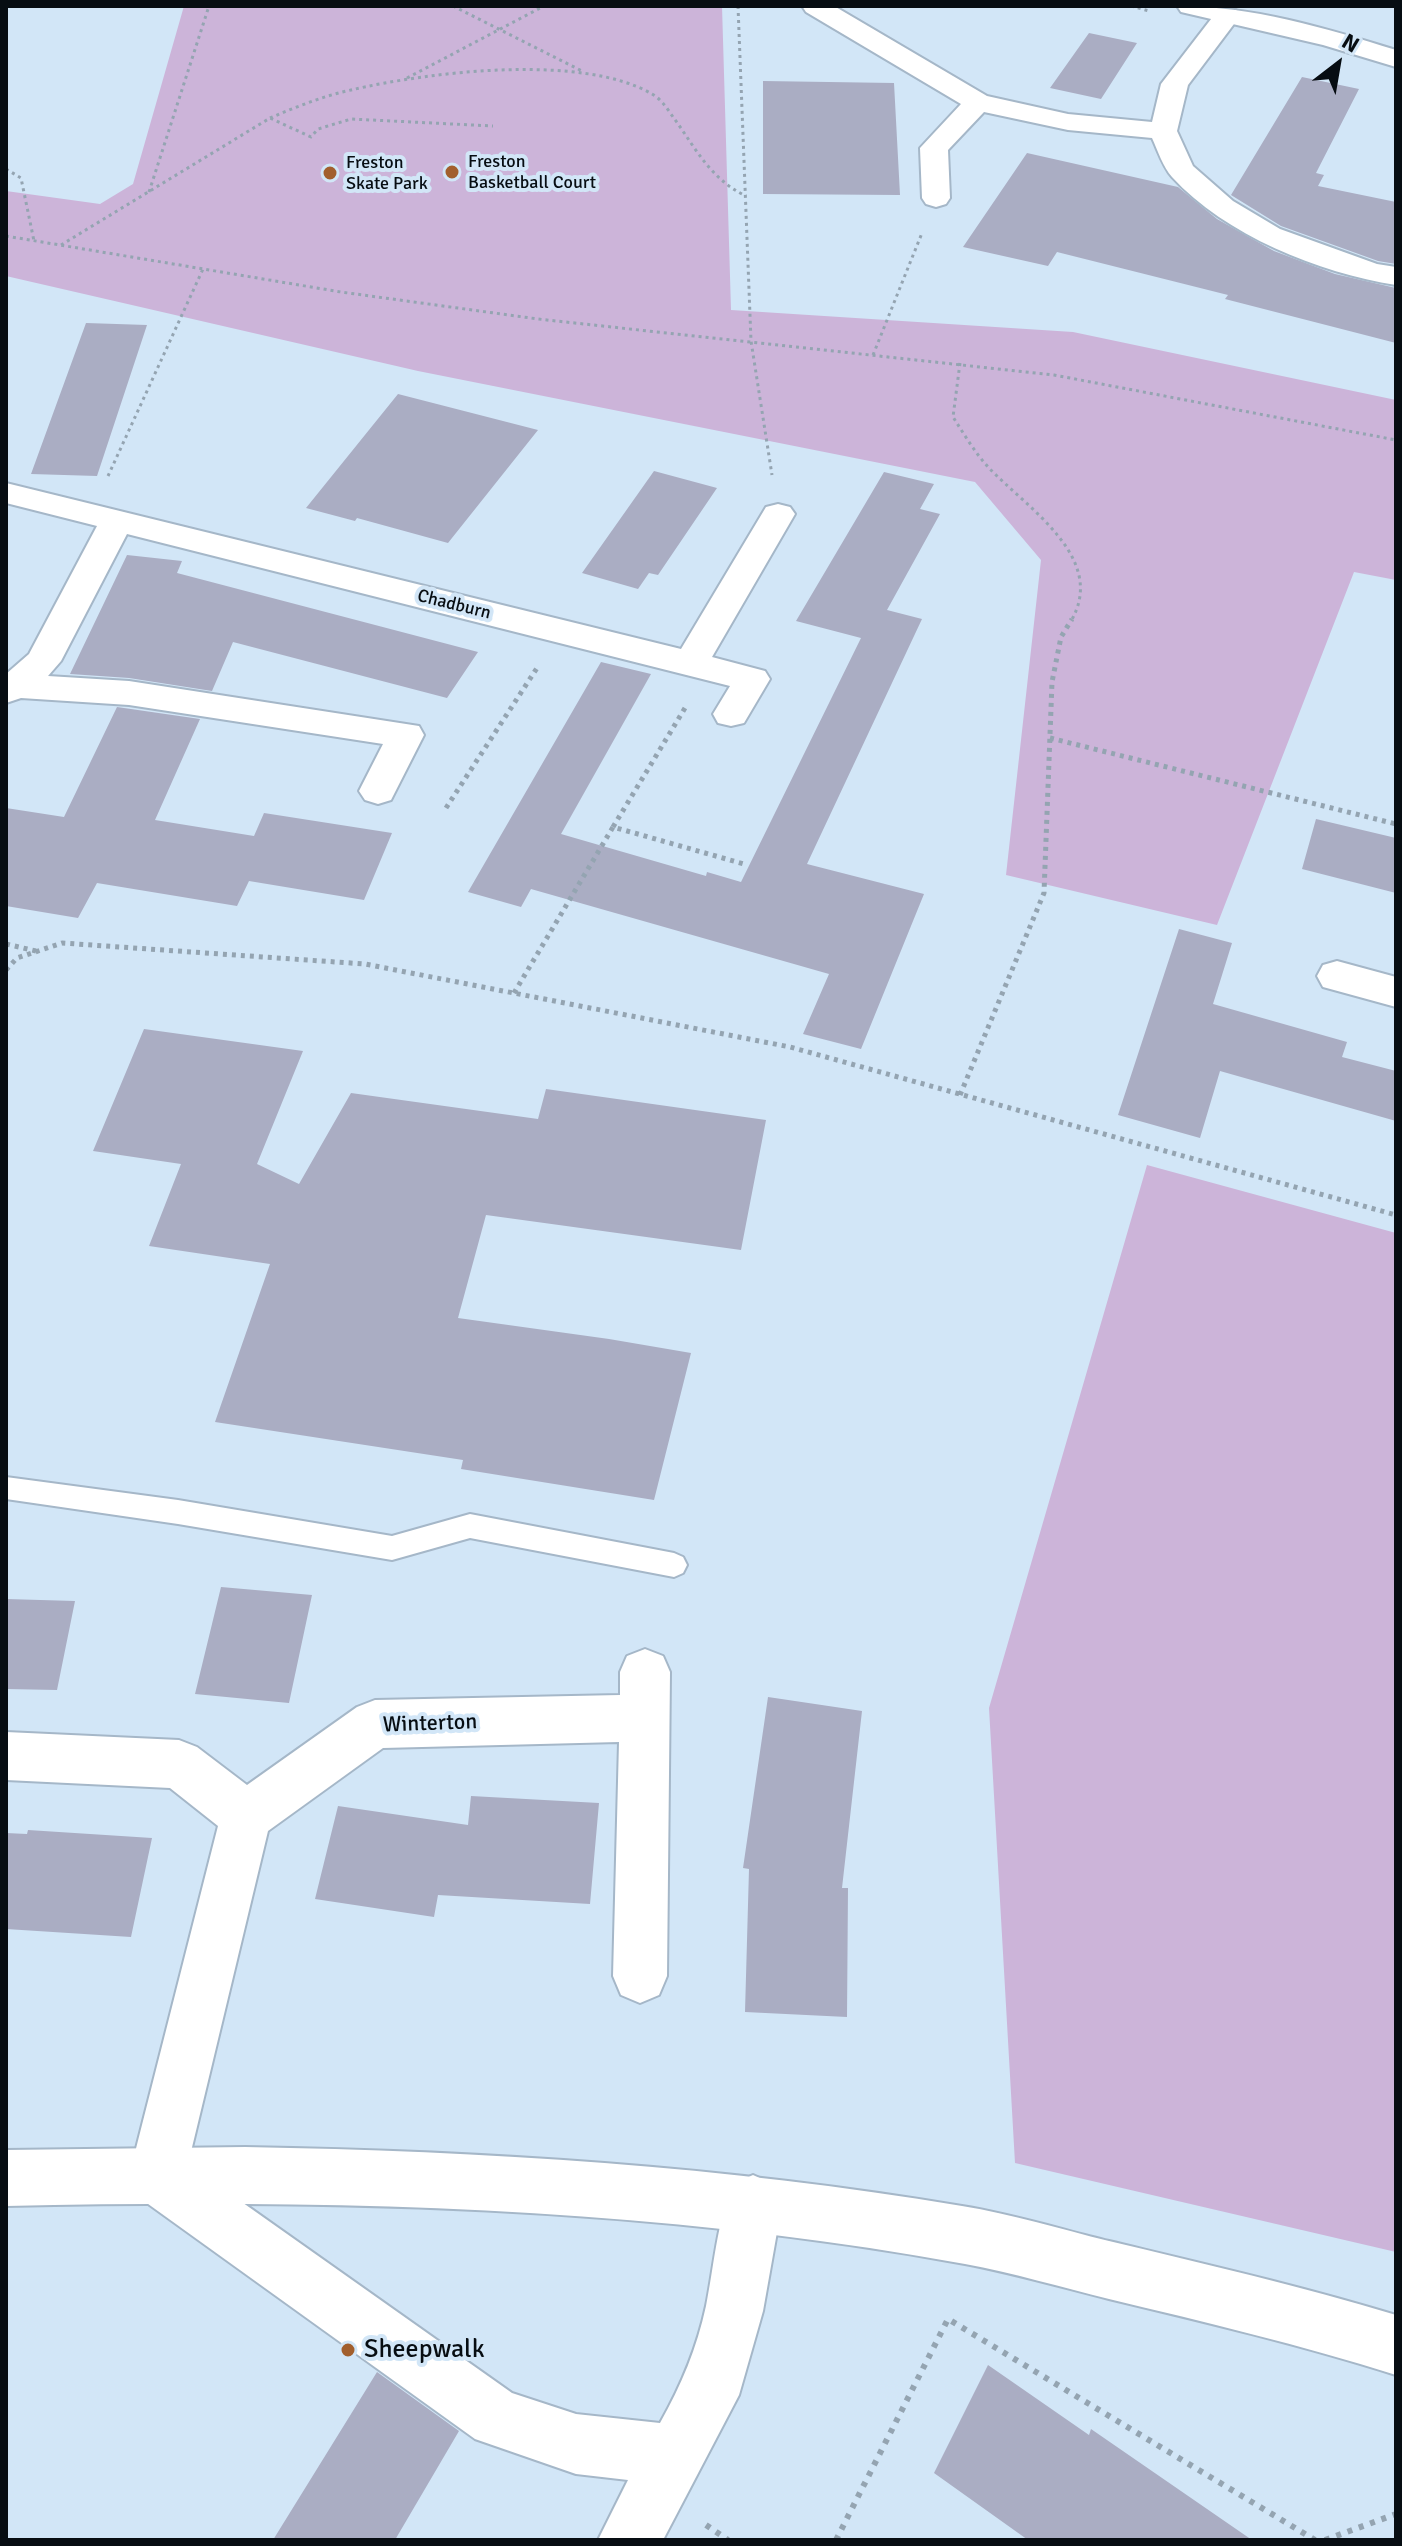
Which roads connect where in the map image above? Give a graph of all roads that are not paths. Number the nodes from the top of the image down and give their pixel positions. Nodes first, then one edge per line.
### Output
1 (816, 6) edge
2 (1190, 6) edge
3 (1227, 16) junction
4 (1396, 59) edge
5 (978, 102) junction
6 (1163, 131) junction
7 (944, 180) road end
8 (1396, 276) edge
9 (6, 493) edge
10 (778, 514) road end
11 (103, 519) junction
12 (699, 666) junction
13 (11, 689) edge
14 (731, 714) dead end
15 (378, 791) dead end
16 (1337, 976) dead end
17 (1396, 992) edge
18 (6, 1488) edge
19 (674, 1565) dead end
20 (6, 1756) edge
21 (246, 1816) junction
22 (640, 1976) dead end
23 (157, 2176) junction
24 (6, 2178) edge
25 (753, 2204) junction
26 (1396, 2345) edge
27 (676, 2455) junction
28 (629, 2540) edge

1 - 5 street
2 - 3 street
3 - 4 street
3 - 6 street
5 - 6 street
5 - 7 street
6 - 8 street
9 - 11 street, Chadburn
10 - 12 street
11 - 12 street, Chadburn
11 - 13 street
12 - 14 street, Chadburn
13 - 15 street
16 - 17 street
18 - 19 lane
20 - 21 street
21 - 22 street, Winterton
21 - 23 street
23 - 24 street
23 - 25 street
23 - 27 street
25 - 26 street
25 - 27 street
27 - 28 street

